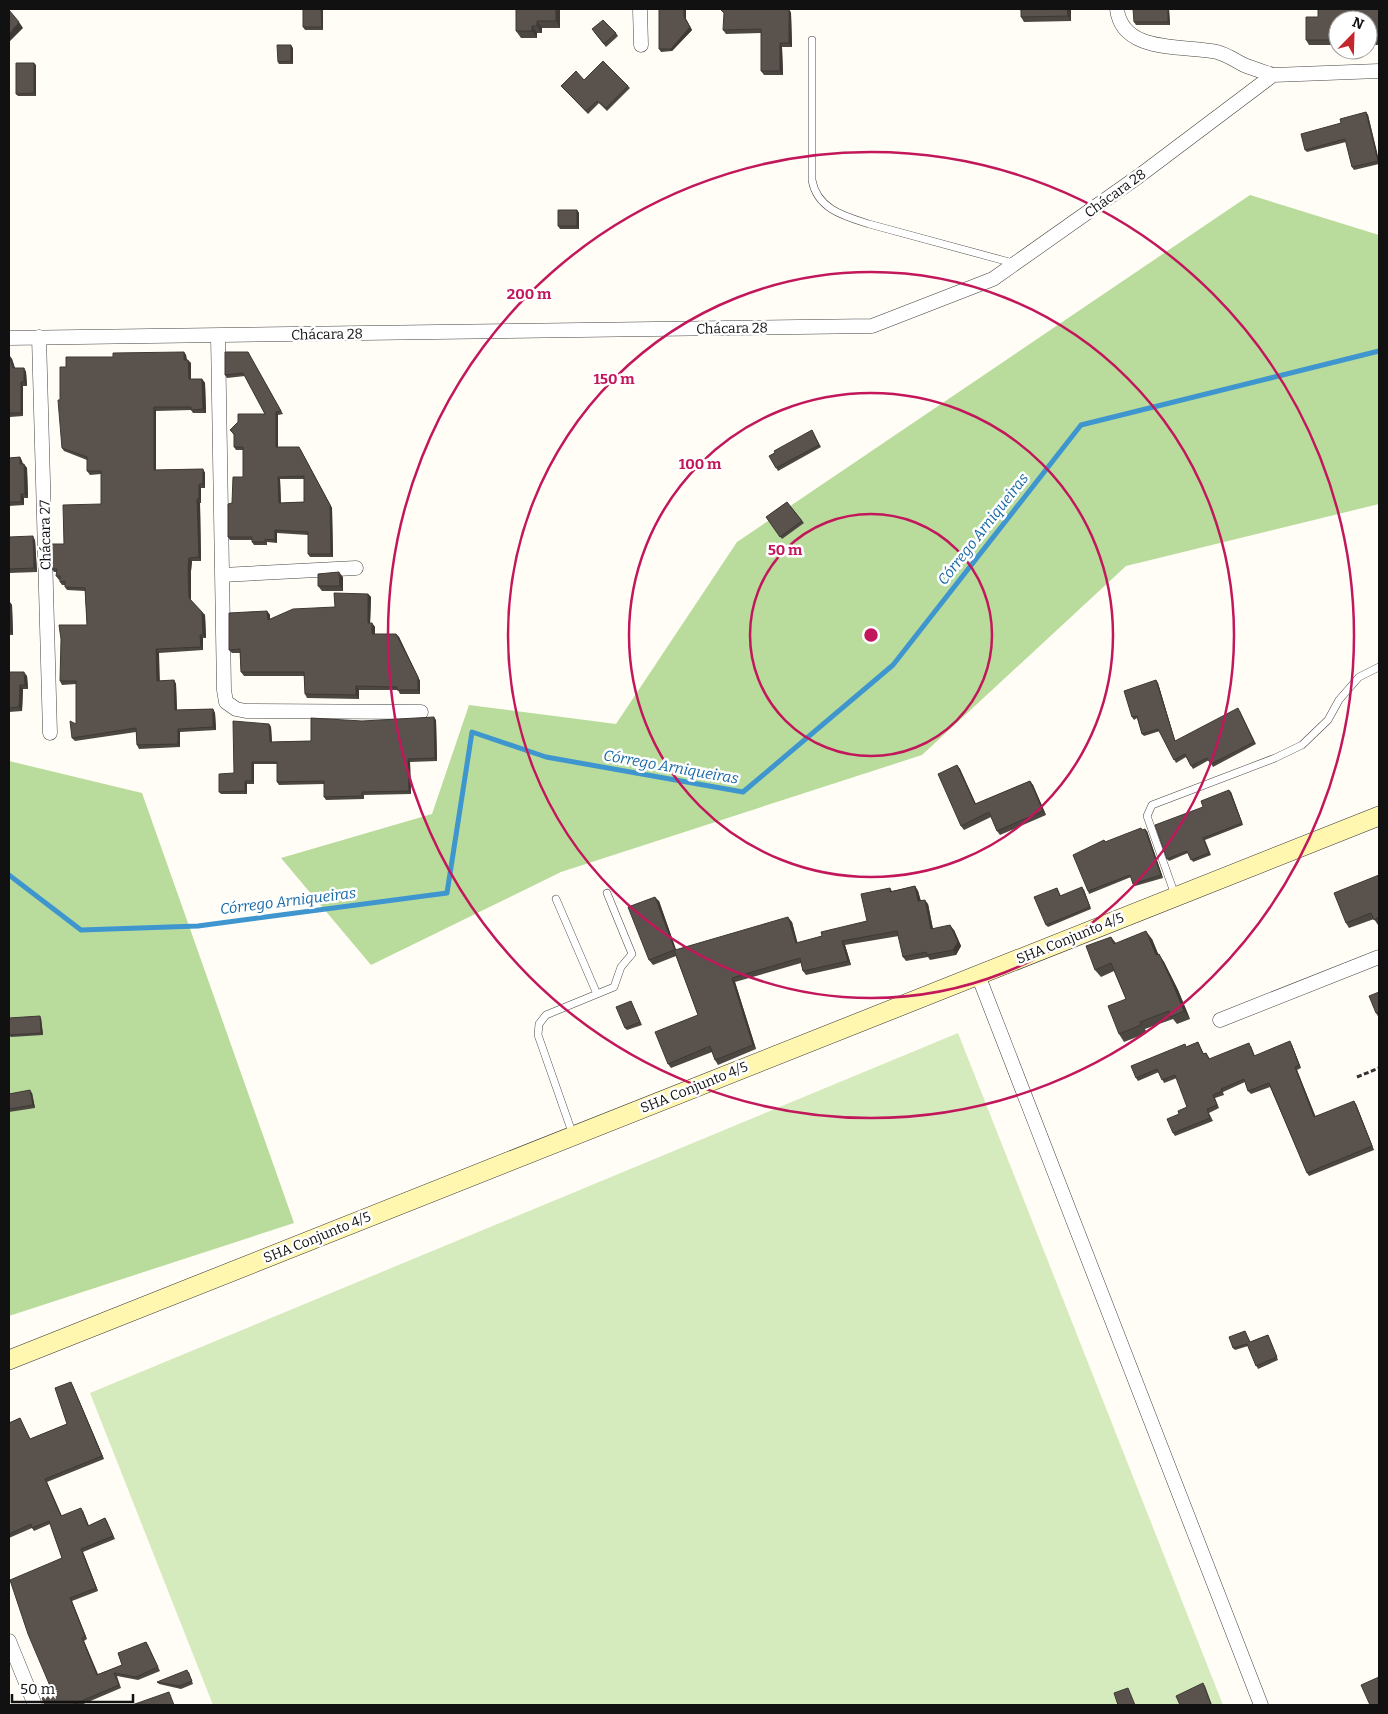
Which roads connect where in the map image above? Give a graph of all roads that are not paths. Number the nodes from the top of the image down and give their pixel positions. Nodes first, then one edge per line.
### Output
1 (640, 9) edge
2 (1117, 9) edge
3 (812, 40) dead end
4 (641, 45) dead end
5 (1379, 71) edge
6 (1273, 75) junction
7 (1015, 264) junction
8 (218, 336) junction
9 (39, 337) junction
10 (9, 338) edge
11 (356, 568) dead end
12 (222, 575) junction
13 (1379, 667) edge
14 (420, 712) dead end
15 (50, 733) dead end
16 (1379, 816) edge
17 (607, 893) dead end
18 (1175, 897) junction
19 (556, 899) dead end
20 (1379, 957) edge
21 (978, 975) junction
22 (597, 994) junction
23 (1220, 1020) dead end
24 (573, 1135) junction
25 (9, 1360) edge
26 (9, 1642) edge
27 (35, 1705) edge
28 (1261, 1705) edge

1 - 4 street
2 - 6 street
3 - 7 lane
5 - 6 street
6 - 7 street, Chácara 28
7 - 8 street, Chácara 28
8 - 9 street, Chácara 28
8 - 12 street
9 - 10 street, Chácara 28
9 - 15 street, Chácara 27
11 - 12 street
12 - 14 street
13 - 18 lane
16 - 18 street, SHA Conjunto 4/5
17 - 22 lane
18 - 21 street, SHA Conjunto 4/5
19 - 22 lane
20 - 23 street
21 - 24 street, SHA Conjunto 4/5
21 - 28 street
22 - 24 lane
24 - 25 street, SHA Conjunto 4/5
26 - 27 street

